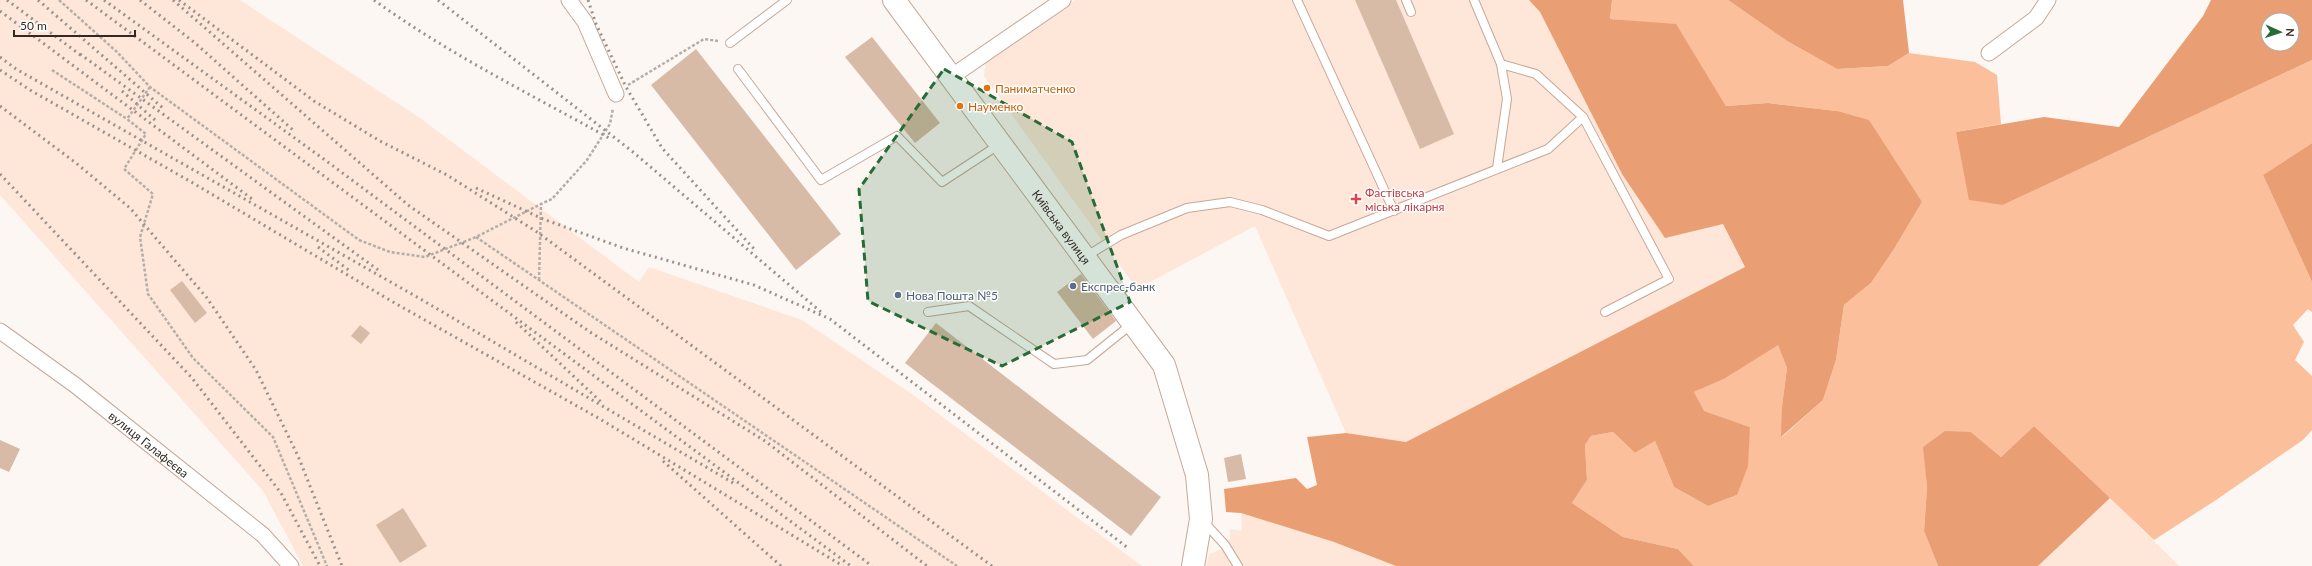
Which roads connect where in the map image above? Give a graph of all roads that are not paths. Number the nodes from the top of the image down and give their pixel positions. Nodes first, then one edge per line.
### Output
1 (569, 0) edge
2 (787, 0) edge
3 (894, 0) edge
4 (1063, 0) edge
5 (1297, 0) edge
6 (1406, 0) edge
7 (1474, 0) edge
8 (2048, 0) edge
9 (1411, 12) dead end
10 (730, 43) road end
11 (1990, 53) dead end
12 (1501, 64) junction
13 (738, 70) dead end
14 (951, 77) junction
15 (616, 94) road end
16 (1583, 117) junction
17 (1000, 143) junction
18 (1497, 168) junction
19 (1394, 211) junction
20 (1085, 257) junction
21 (928, 312) dead end
22 (1605, 312) dead end
23 (1133, 323) junction
24 (0, 332) edge
25 (1201, 519) junction
26 (291, 566) edge
27 (1193, 566) edge
28 (1238, 566) edge

1 - 15 street
2 - 10 lane
3 - 14 main road, Київська вулиця
4 - 14 street
5 - 19 lane
6 - 9 lane
7 - 12 lane
8 - 11 street
12 - 16 lane
12 - 18 lane
13 - 17 lane
14 - 17 main road, Київська вулиця
16 - 18 lane
16 - 22 lane
17 - 20 main road, Київська вулиця
18 - 19 lane
19 - 20 lane
20 - 23 main road, Київська вулиця
21 - 23 lane
23 - 25 main road, Київська вулиця
24 - 26 street, вулиця Галафеєва
25 - 27 main road, Київська вулиця
25 - 28 lane

